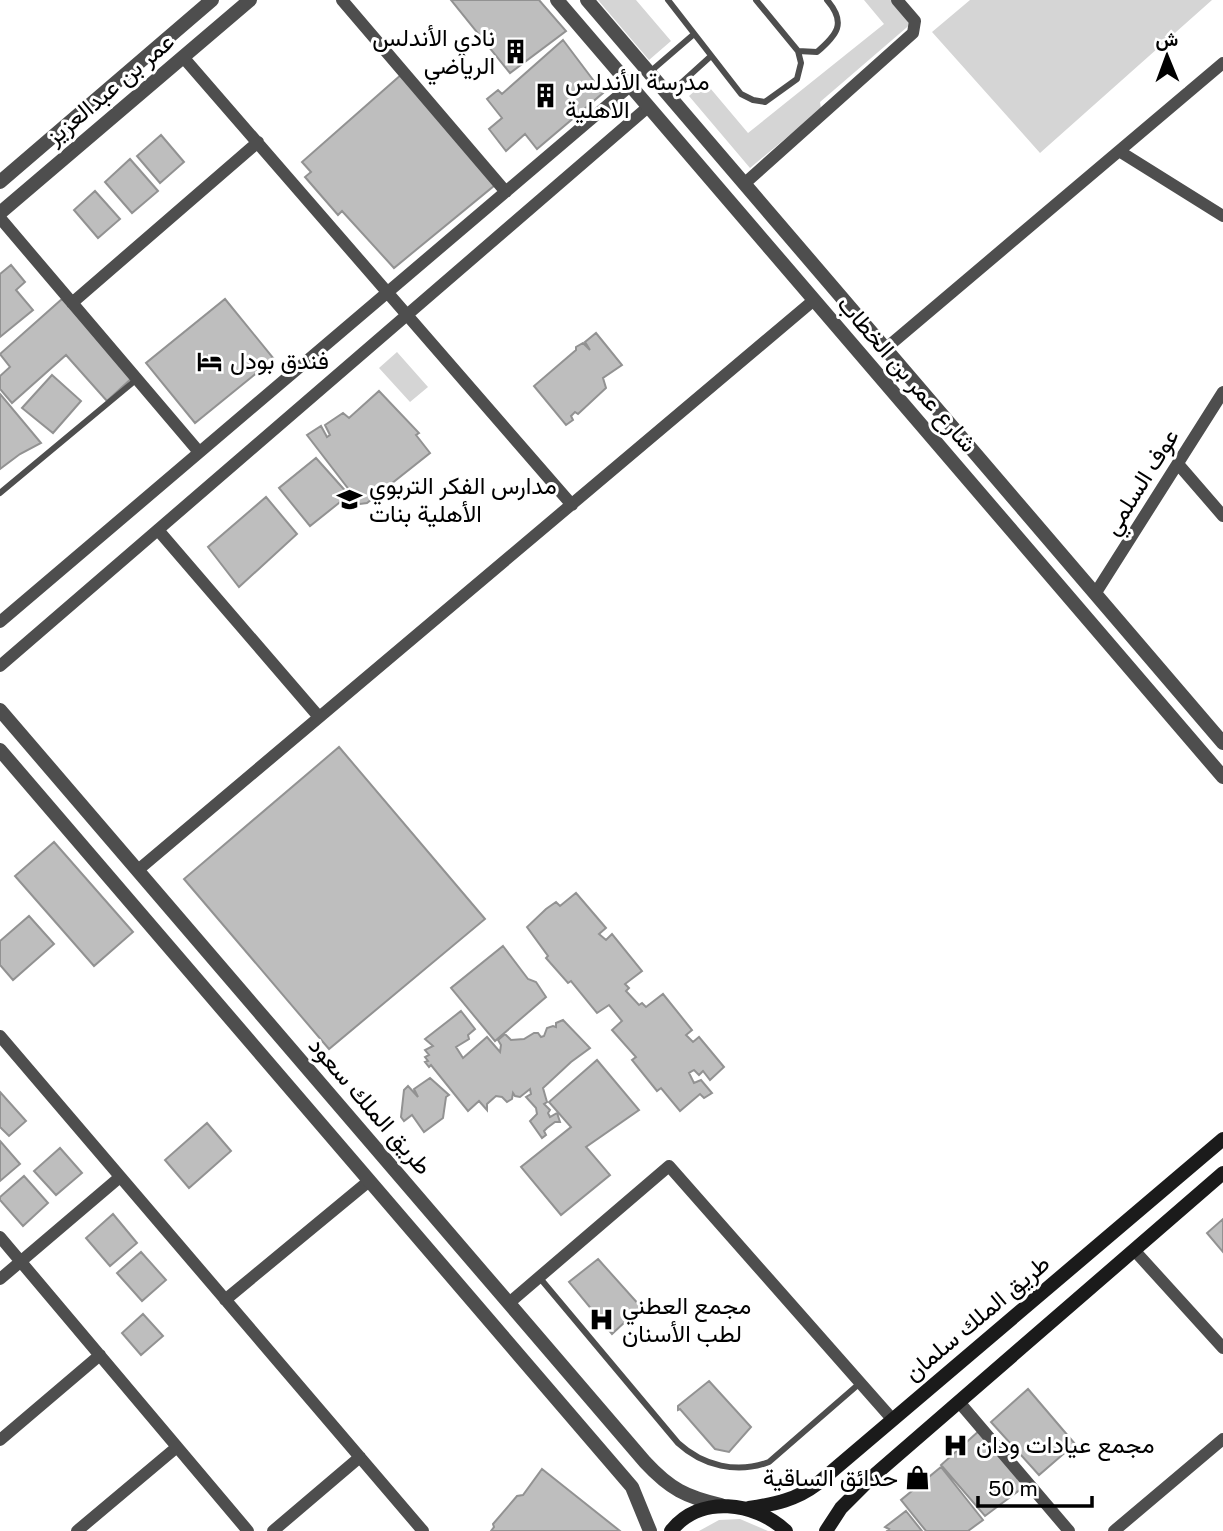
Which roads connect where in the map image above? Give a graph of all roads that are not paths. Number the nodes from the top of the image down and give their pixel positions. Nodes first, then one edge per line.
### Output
1 (212, 0) edge
2 (250, 0) edge
3 (342, 0) edge
4 (557, 0) edge
5 (587, 0) edge
6 (668, 0) edge
7 (756, 0) edge
8 (827, 0) edge
9 (897, 0) edge
10 (694, 34) junction
11 (798, 51) junction
12 (711, 56) junction
13 (183, 57) junction
14 (1223, 63) edge
15 (649, 73) junction
16 (630, 86) junction
17 (668, 95) junction
18 (648, 107) junction
19 (258, 142) junction
20 (1119, 151) junction
21 (0, 182) edge
22 (744, 184) junction
23 (506, 192) junction
24 (0, 216) edge
25 (1223, 216) edge
26 (387, 293) junction
27 (814, 300) junction
28 (72, 303) junction
29 (408, 316) junction
30 (885, 349) junction
31 (137, 379) junction
32 (1223, 393) edge
33 (200, 452) junction
34 (1178, 464) junction
35 (0, 493) edge
36 (572, 505) junction
37 (1223, 516) edge
38 (158, 530) junction
39 (1096, 594) junction
40 (0, 622) edge
41 (0, 666) edge
42 (0, 710) edge
43 (319, 717) junction
44 (1223, 743) edge
45 (0, 750) edge
46 (1223, 777) edge
47 (138, 870) junction
48 (0, 1037) edge
49 (1223, 1139) edge
50 (1223, 1173) edge
51 (120, 1177) junction
52 (369, 1181) junction
53 (0, 1237) edge
54 (1134, 1250) junction
55 (21, 1261) junction
56 (539, 1277) junction
57 (0, 1279) edge
58 (225, 1300) junction
59 (509, 1303) junction
60 (1223, 1348) edge
61 (100, 1355) junction
62 (860, 1383) junction
63 (959, 1402) junction
64 (893, 1420) junction
65 (1223, 1439) edge
66 (0, 1440) edge
67 (177, 1447) junction
68 (360, 1457) junction
69 (723, 1506) junction
70 (749, 1508) junction
71 (77, 1531) edge
72 (248, 1531) edge
73 (273, 1531) edge
74 (423, 1531) edge
75 (650, 1531) edge
76 (671, 1531) edge
77 (786, 1531) edge
78 (826, 1531) edge
79 (1069, 1531) edge
80 (1114, 1531) edge

1 - 21 street, عمر بن عبدالعزيز
2 - 13 street, عمر بن عبدالعزيز
3 - 23 street
4 - 16 street, شارع عمر بن الخطاب
5 - 15 street, شارع عمر بن الخطاب
6 - 10 lane
7 - 11 lane
8 - 11 lane
9 - 22 street
10 - 12 lane
10 - 15 lane
11 - 12 lane
12 - 17 lane
13 - 19 street
13 - 24 street, عمر بن عبدالعزيز
14 - 20 street
15 - 17 street, شارع عمر بن الخطاب
16 - 18 street, شارع عمر بن الخطاب
16 - 23 street
17 - 22 street, شارع عمر بن الخطاب
18 - 27 street, شارع عمر بن الخطاب
18 - 29 street
19 - 26 street
19 - 28 street
20 - 25 street
20 - 30 street
22 - 30 street, شارع عمر بن الخطاب
23 - 26 street
24 - 28 street
26 - 29 street
26 - 33 street
27 - 36 street
27 - 46 street, شارع عمر بن الخطاب
28 - 31 street
29 - 36 street
29 - 38 street
30 - 39 street, شارع عمر بن الخطاب
31 - 33 street
31 - 35 lane
32 - 34 street, عوف السلمي
33 - 40 street
34 - 37 street
34 - 39 street, عوف السلمي
36 - 43 street
38 - 41 street
38 - 43 street
39 - 44 street, شارع عمر بن الخطاب
42 - 47 street, طريق الملك سعود
43 - 47 street
45 - 52 street, طريق الملك سعود
47 - 59 street, طريق الملك سعود
48 - 51 street
49 - 64 main road, طريق الملك سلمان
50 - 54 main road, طريق الملك سلمان
51 - 55 street
51 - 58 street
52 - 58 street
52 - 75 street, طريق الملك سعود
53 - 55 street
54 - 60 street
54 - 63 main road, طريق الملك سلمان
55 - 57 street
55 - 61 street
56 - 59 street
56 - 62 lane
56 - 62 street
58 - 68 street
59 - 69 street, طريق الملك سعود
61 - 66 street
61 - 67 street
62 - 64 street
63 - 78 main road, طريق الملك سلمان
63 - 79 street
64 - 70 main road, طريق الملك سلمان
65 - 80 street
67 - 71 street
67 - 72 street
68 - 73 street
68 - 74 street
69 - 70 main road
69 - 76 main road
70 - 77 main road

